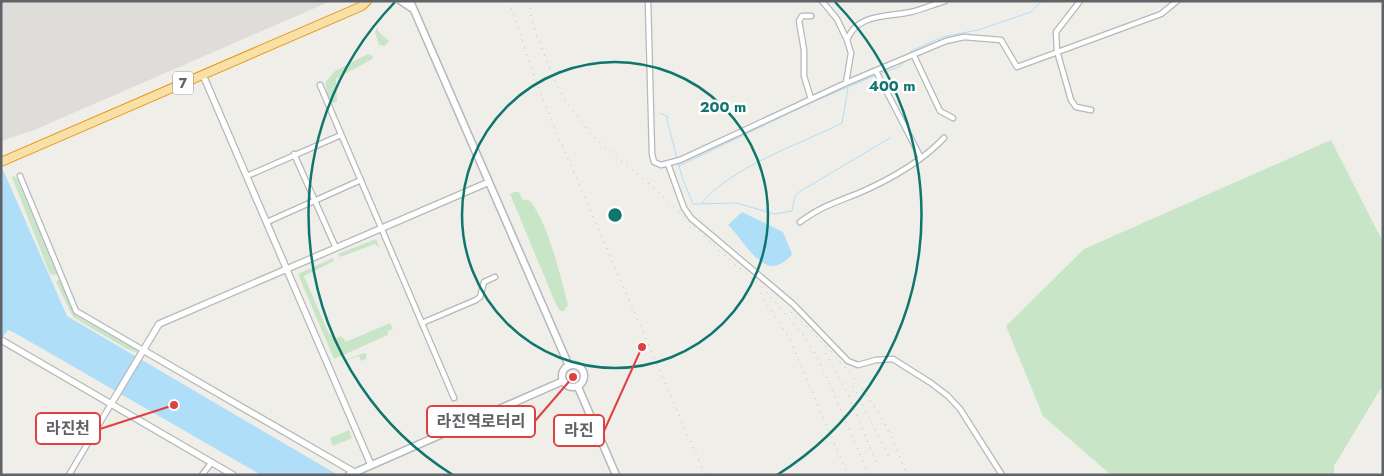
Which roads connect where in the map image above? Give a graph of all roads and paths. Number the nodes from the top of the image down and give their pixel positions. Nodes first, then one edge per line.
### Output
1 (374, 1) edge
2 (401, 1) edge
3 (410, 1) edge
4 (648, 1) edge
5 (822, 1) edge
6 (945, 1) edge
7 (1080, 1) edge
8 (1177, 1) edge
9 (364, 4) edge
10 (414, 9) junction
11 (811, 16) dead end
12 (847, 40) junction
13 (1057, 51) junction
14 (914, 56) junction
15 (876, 71) junction
16 (203, 75) junction
17 (846, 83) junction
18 (320, 85) dead end
19 (812, 99) junction
20 (1091, 110) dead end
21 (953, 118) dead end
22 (341, 135) junction
23 (944, 138) dead end
24 (294, 154) junction
25 (921, 158) junction
26 (3, 161) edge
27 (668, 164) junction
28 (20, 176) dead end
29 (247, 176) junction
30 (361, 180) junction
31 (489, 182) junction
32 (315, 200) junction
33 (267, 222) junction
34 (800, 222) dead end
35 (382, 228) junction
36 (336, 248) junction
37 (287, 269) junction
38 (495, 277) dead end
39 (422, 323) junction
40 (3, 341) edge
41 (143, 350) junction
42 (569, 366) junction
43 (563, 381) junction
44 (578, 387) junction
45 (454, 398) dead end
46 (111, 404) junction
47 (212, 462) junction
48 (371, 465) junction
49 (351, 474) edge
50 (69, 475) edge
51 (202, 475) edge
52 (233, 475) edge
53 (616, 475) edge
54 (1002, 475) edge

1 - 9 main road
2 - 10 main road
3 - 10 main road
4 - 27 street
5 - 12 street
6 - 12 street
7 - 13 street
8 - 13 street
9 - 16 highway, 7
10 - 31 main road
11 - 19 street
12 - 17 street
13 - 14 street
13 - 20 street
14 - 15 street
14 - 21 street
15 - 17 street
15 - 25 street
16 - 26 highway, 7
16 - 29 street
17 - 19 street
18 - 22 street
19 - 27 street
22 - 24 street
22 - 30 street
23 - 25 street
24 - 29 street
24 - 32 street
25 - 34 street
27 - 54 street
28 - 41 street
29 - 33 street
30 - 32 street
30 - 35 street
31 - 35 street
31 - 42 main road
32 - 33 street
32 - 36 street
33 - 37 street
35 - 36 street
35 - 39 street
36 - 37 street
37 - 41 street
37 - 48 street
38 - 39 street
39 - 45 street
40 - 46 street
41 - 46 street
41 - 49 street
42 - 43 main road
42 - 44 main road
43 - 44 main road
43 - 48 main road
44 - 53 main road
46 - 47 street
46 - 50 street
47 - 51 street
47 - 52 street
48 - 49 main road

